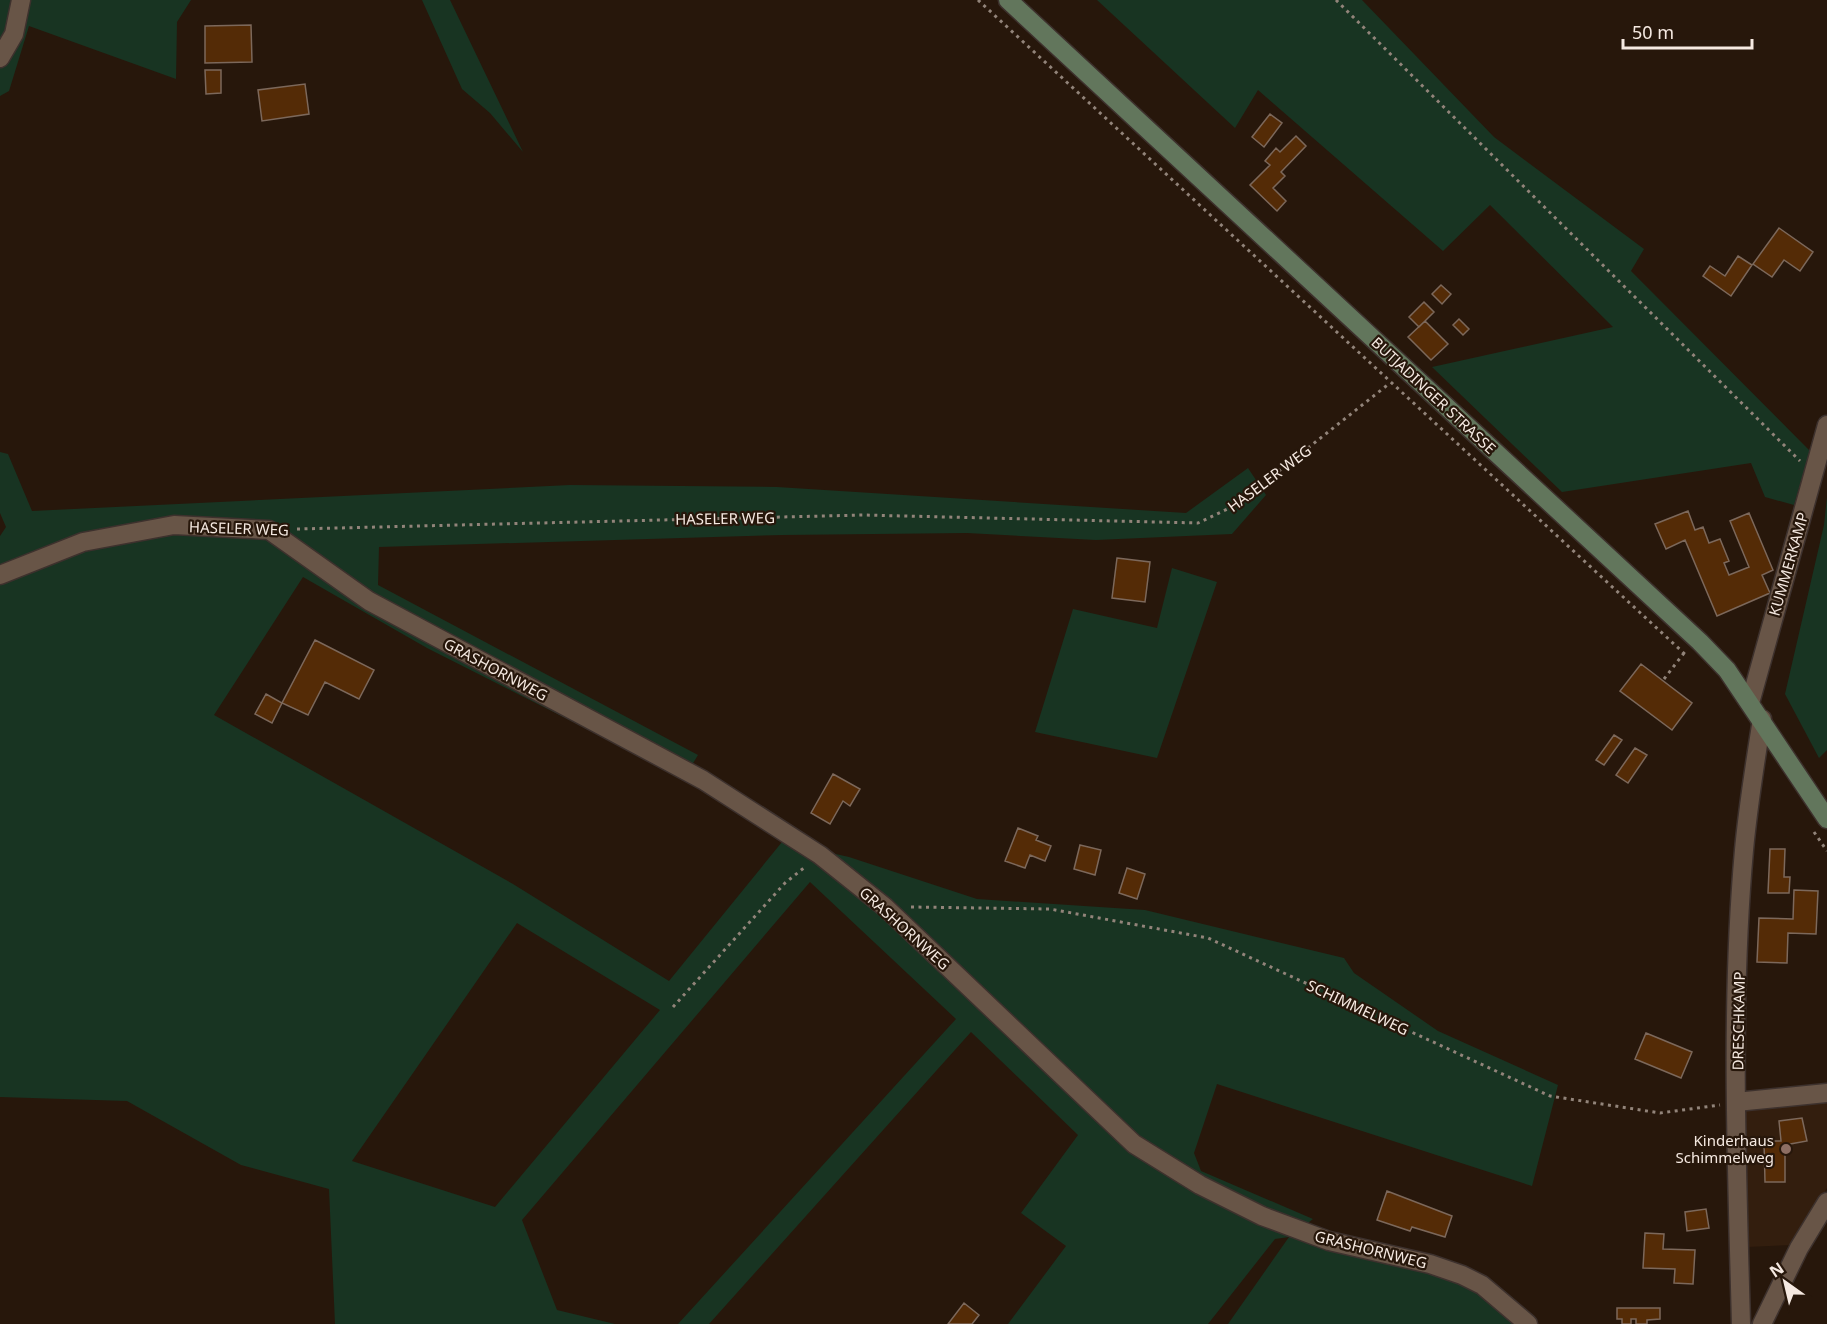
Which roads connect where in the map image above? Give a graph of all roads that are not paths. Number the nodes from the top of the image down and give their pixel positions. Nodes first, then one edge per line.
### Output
1 (21, 0) edge
2 (1008, 0) edge
3 (0, 58) edge
4 (1827, 425) edge
5 (268, 530) joint
6 (0, 575) edge
7 (1750, 702) junction
8 (1762, 719) junction
9 (1827, 819) edge
10 (1827, 1093) edge
11 (1736, 1102) junction
12 (1827, 1202) edge
13 (1528, 1324) edge
14 (1742, 1324) edge
15 (1762, 1324) edge

1 - 3 street
2 - 7 street, BUTJADINGER STRASSE
4 - 7 street, KUMMERKAMP
5 - 6 street, HASELER WEG
5 - 13 street, GRASHORNWEG
7 - 8 street, BUTJADINGER STRASSE
8 - 9 street, BUTJADINGER STRASSE
8 - 11 street, DRESCHKAMP
10 - 11 street
11 - 14 street, DRESCHKAMP
12 - 15 street

